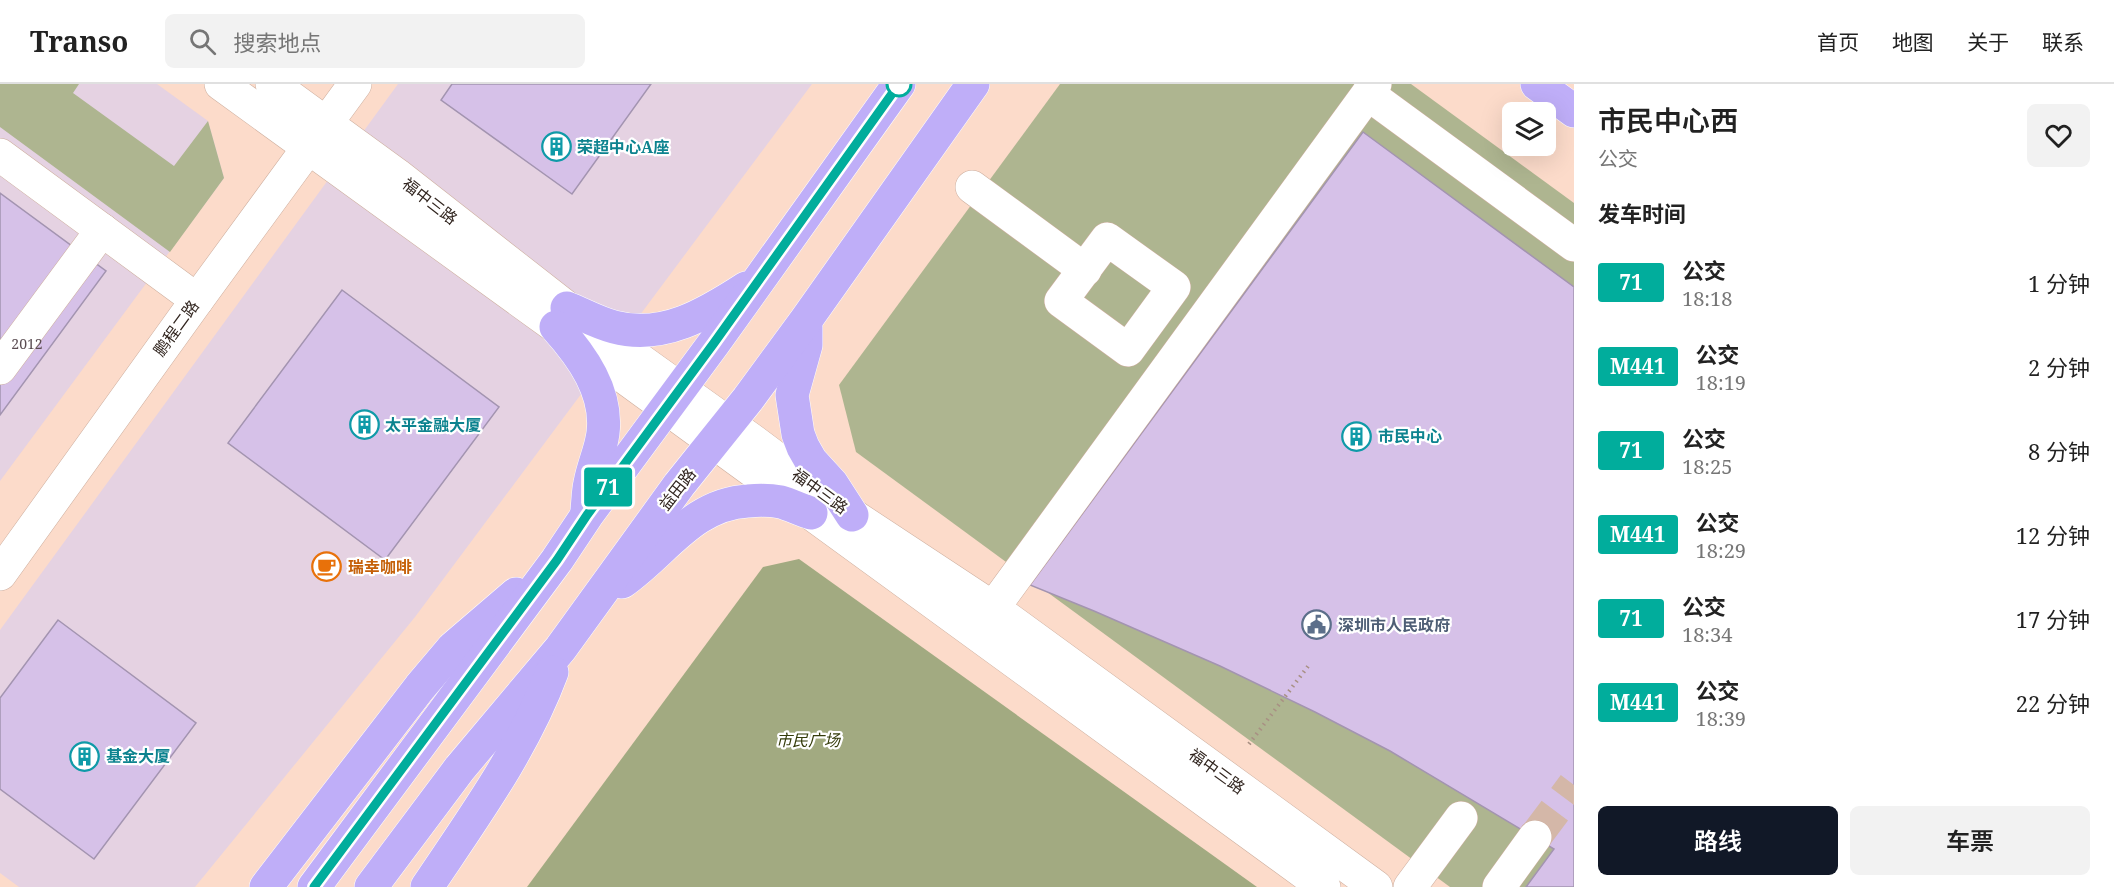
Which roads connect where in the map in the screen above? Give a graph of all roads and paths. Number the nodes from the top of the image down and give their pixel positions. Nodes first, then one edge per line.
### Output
1 (221, 84) edge
2 (272, 84) edge
3 (355, 84) edge
4 (899, 84) edge
5 (973, 84) edge
6 (1537, 84) edge
7 (1371, 89) edge
8 (1574, 111) edge
9 (317, 136) junction
10 (0, 155) edge
11 (972, 187) dead end
12 (102, 230) junction
13 (1574, 245) edge
14 (1085, 270) junction
15 (758, 281) junction
16 (197, 300) junction
17 (562, 317) junction
18 (1151, 319) junction
19 (806, 320) junction
20 (1185, 344) junction
21 (0, 368) edge
22 (673, 398) junction
23 (721, 432) junction
24 (811, 513) junction
25 (587, 515) junction
26 (852, 515) junction
27 (557, 560) junction
28 (0, 574) edge
29 (594, 601) junction
30 (993, 608) junction
31 (561, 648) junction
32 (1309, 665) dead end
33 (1249, 744) dead end
34 (1461, 818) dead end
35 (1535, 837) tunnel mouth
36 (266, 887) edge
37 (314, 887) edge
38 (371, 887) edge
39 (427, 887) edge
40 (1324, 887) edge
41 (1376, 887) edge
42 (1410, 887) edge
43 (1499, 887) edge

1 - 9 street, 福中三路
2 - 9 street, 福中三路
3 - 9 street, 鹏程二路
4 - 15 main road
5 - 19 main road, 益田路
6 - 8 main road
7 - 13 street
7 - 20 street
9 - 16 street, 鹏程二路
9 - 17 street, 福中三路
10 - 12 street
11 - 14 street
12 - 16 street
12 - 21 street
14 - 18 street
14 - 18 street
15 - 17 main road
15 - 22 main road
16 - 28 street, 鹏程二路
17 - 22 street, 福中三路
17 - 25 main road
18 - 20 street
19 - 23 main road, 益田路
19 - 26 main road
20 - 30 street
22 - 23 street, 福中三路
22 - 25 main road
23 - 24 street, 福中三路
23 - 26 street, 福中三路
23 - 29 main road, 益田路
24 - 29 main road
24 - 40 street, 福中三路
25 - 27 main road
26 - 30 street, 福中三路
27 - 36 main road
27 - 37 main road
29 - 31 main road, 益田路
30 - 41 street, 福中三路
31 - 38 main road, 益田路
31 - 39 main road
32 - 33 path
34 - 42 street
35 - 43 street

